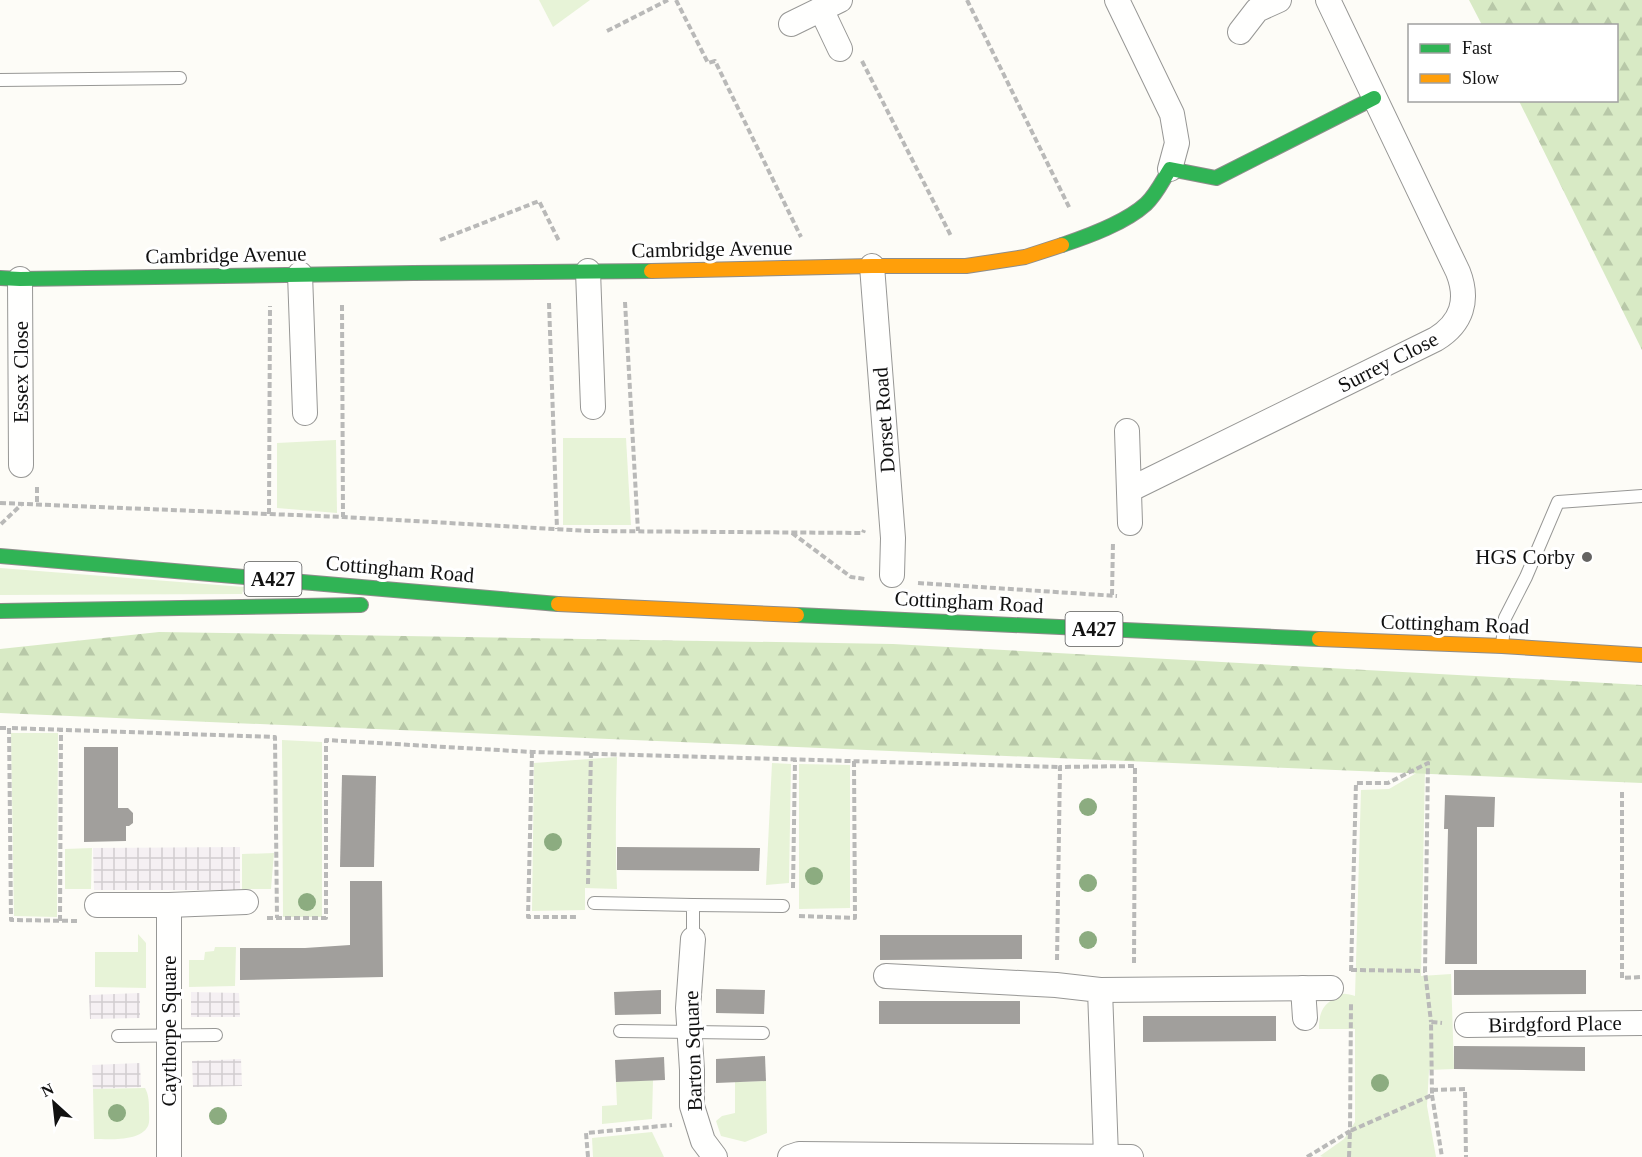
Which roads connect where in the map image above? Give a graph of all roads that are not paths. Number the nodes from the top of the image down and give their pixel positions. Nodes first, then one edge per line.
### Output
1 (1117, 0) edge
2 (1279, 0) edge
3 (1328, 0) edge
4 (830, 5) edge
5 (791, 24) dead end
6 (1240, 33) dead end
7 (840, 49) road end
8 (180, 78) dead end
9 (0, 80) edge
10 (1374, 98) junction
11 (1170, 169) junction
12 (873, 266) junction
13 (581, 271) junction
14 (300, 274) junction
15 (10, 279) edge
16 (593, 407) dead end
17 (305, 413) dead end
18 (1127, 430) dead end
19 (21, 465) dead end
20 (1129, 490) junction
21 (1642, 496) edge
22 (1130, 523) road end
23 (0, 556) edge
24 (881, 577) road end
25 (546, 603) junction
26 (380, 605) dead end
27 (404, 605) dead end
28 (0, 611) edge
29 (1502, 646) junction
30 (1642, 655) edge
31 (591, 902) road end
32 (693, 904) junction
33 (98, 905) dead end
34 (169, 905) junction
35 (783, 906) dead end
36 (252, 910) road end
37 (693, 939) joint
38 (886, 976) dead end
39 (1303, 988) junction
40 (1341, 988) road end
41 (1100, 990) junction
42 (1305, 1018) dead end
43 (1642, 1023) edge
44 (1467, 1025) road end
45 (620, 1031) dead end
46 (690, 1032) junction
47 (763, 1033) dead end
48 (216, 1035) dead end
49 (118, 1036) dead end
50 (170, 1036) junction
51 (1106, 1156) edge
52 (169, 1157) edge
53 (715, 1157) edge
54 (790, 1157) edge
55 (1131, 1157) edge

1 - 11 street
2 - 6 street
3 - 10 street, Surrey Close
4 - 5 street
4 - 7 street
8 - 9 lane
10 - 11 main road
10 - 20 street, Surrey Close
11 - 12 main road, Cambridge Avenue
12 - 13 main road, Cambridge Avenue
12 - 24 street, Dorset Road
13 - 14 main road, Cambridge Avenue
13 - 16 street
14 - 15 main road, Cambridge Avenue
14 - 17 street
15 - 19 street, Essex Close
18 - 20 street
20 - 22 street
21 - 29 lane
23 - 25 main road, Cottingham Road / A427
25 - 27 main road, Cottingham Road / A427
25 - 29 main road, Cottingham Road / A427
26 - 28 main road, Cottingham Road / A427
29 - 30 main road, Cottingham Road / A427
31 - 32 lane
32 - 35 lane
32 - 37 lane
33 - 34 street
34 - 36 street
34 - 50 street, Caythorpe Square
37 - 46 street, Barton Square
38 - 41 street
39 - 40 street
39 - 41 street
39 - 42 street
41 - 51 street
43 - 44 street, Birdgford Place
45 - 46 lane
46 - 47 lane
46 - 53 street, Barton Square
48 - 50 lane
49 - 50 lane
50 - 52 street, Caythorpe Square
51 - 54 street
51 - 55 street

